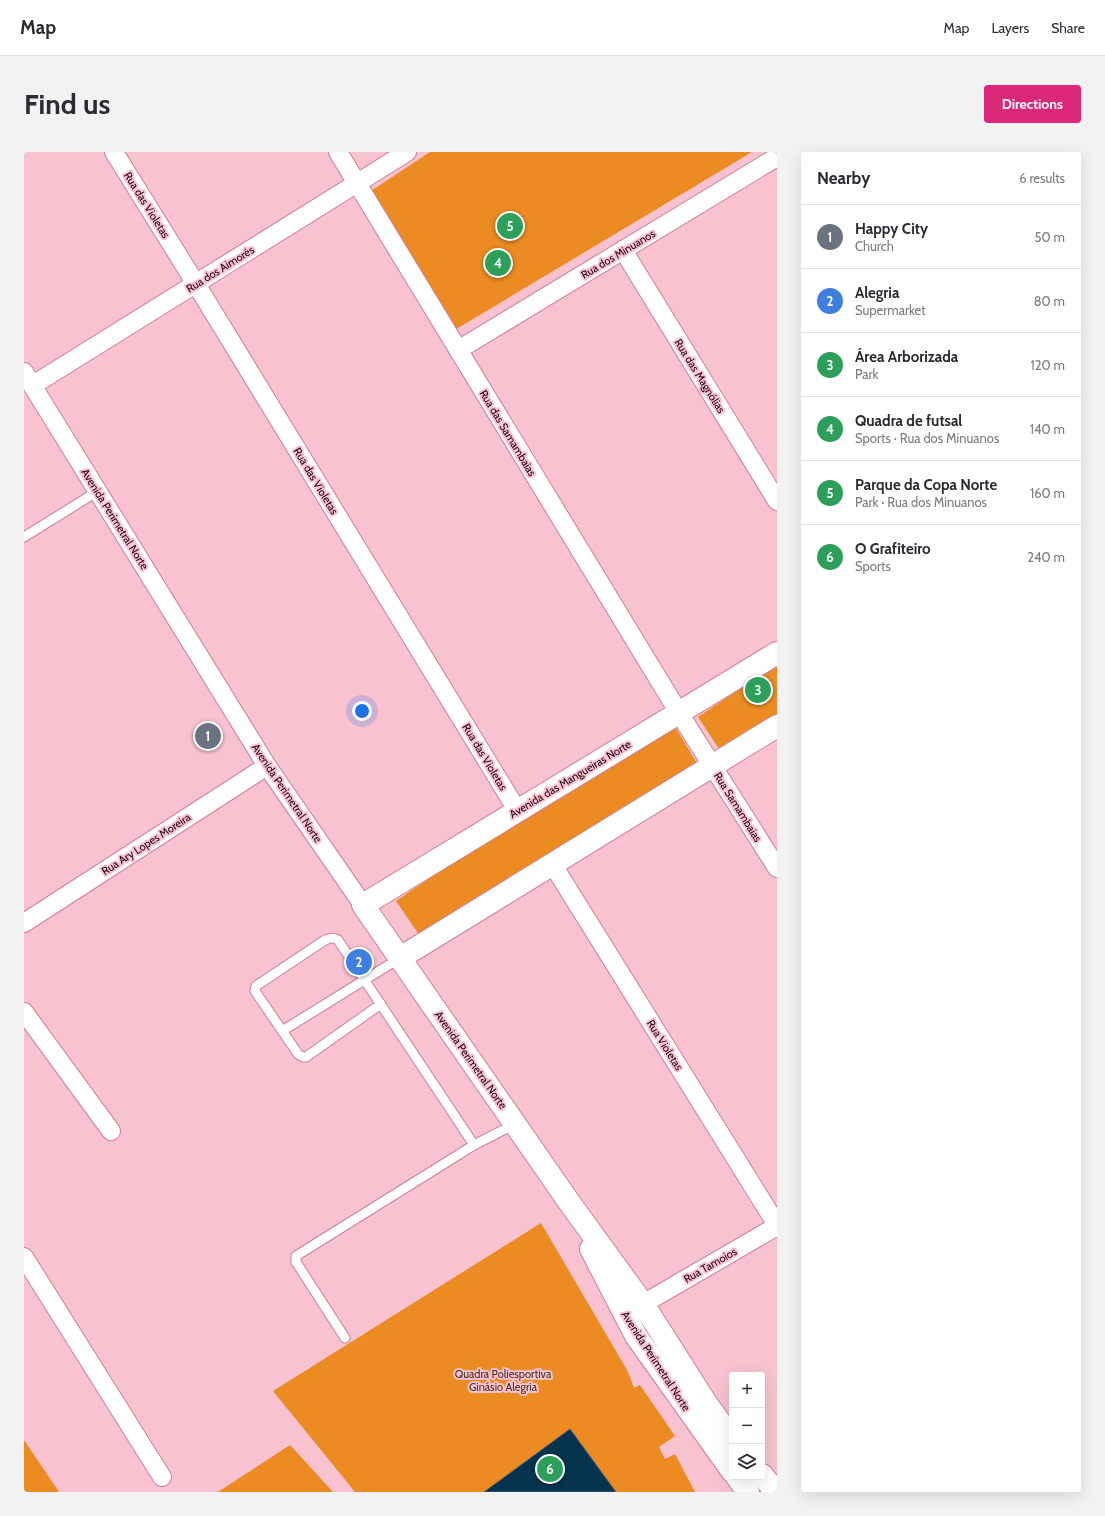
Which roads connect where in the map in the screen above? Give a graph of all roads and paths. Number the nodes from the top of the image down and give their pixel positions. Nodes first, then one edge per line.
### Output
1 (114, 152) edge
2 (338, 152) edge
3 (407, 152) edge
4 (777, 157) edge
5 (357, 183) junction
6 (623, 250) junction
7 (196, 284) junction
8 (458, 350) junction
9 (28, 379) edge
10 (98, 491) junction
11 (777, 501) edge
12 (24, 537) edge
13 (777, 653) edge
14 (679, 713) junction
15 (777, 726) edge
16 (267, 766) junction
17 (712, 766) junction
18 (518, 810) junction
19 (553, 865) junction
20 (777, 868) edge
21 (363, 905) junction
22 (24, 923) edge
23 (400, 958) junction
24 (364, 980) junction
25 (381, 1004) junction
26 (24, 1012) edge
27 (282, 1031) junction
28 (515, 1124) junction
29 (111, 1131) dead end
30 (474, 1145) junction
31 (569, 1202) junction
32 (777, 1225) edge
33 (24, 1257) edge
34 (643, 1304) junction
35 (345, 1338) dead end
36 (729, 1435) edge
37 (729, 1467) edge
38 (162, 1478) dead end
39 (765, 1479) edge
40 (739, 1480) edge
41 (748, 1492) edge
42 (776, 1492) edge

1 - 7 street, Rua das Violetas
2 - 5 street, Rua das Samambaias
3 - 5 street, Rua dos Aimorés
4 - 6 street, Rua dos Minuanos
5 - 7 street, Rua dos Aimorés
5 - 8 street, Rua das Samambaias
6 - 8 street, Rua dos Minuanos
6 - 11 street, Rua das Magnólias
7 - 9 street, Rua dos Aimorés
7 - 18 street, Rua das Violetas
8 - 14 street, Rua das Samambaias
9 - 10 street, Avenida Perimetral Norte
10 - 12 lane
10 - 16 street, Avenida Perimetral Norte
13 - 14 street, Avenida das Mangueiras Norte
14 - 17 street, Rua das Samambaias
14 - 18 street, Avenida das Mangueiras Norte
15 - 17 street
16 - 21 street, Avenida Perimetral Norte
16 - 22 street, Rua Ary Lopes Moreira
17 - 19 street
17 - 20 street, Rua Samambaias
18 - 21 street, Avenida das Mangueiras Norte
19 - 23 street
19 - 32 street, Rua Violetas
21 - 23 street, Avenida Perimetral Norte
23 - 24 lane
23 - 28 street, Avenida Perimetral Norte
24 - 25 lane
24 - 27 lane
24 - 27 lane
25 - 27 lane
25 - 30 lane
26 - 29 street
28 - 30 lane
28 - 31 street, Avenida Perimetral Norte
30 - 35 lane
31 - 34 street, Avenida Perimetral Norte
31 - 37 street, Avenida Perimetral Norte
32 - 34 street, Rua Tamoios
33 - 38 street
34 - 36 street, Avenida Perimetral Norte
39 - 42 street
40 - 41 street

